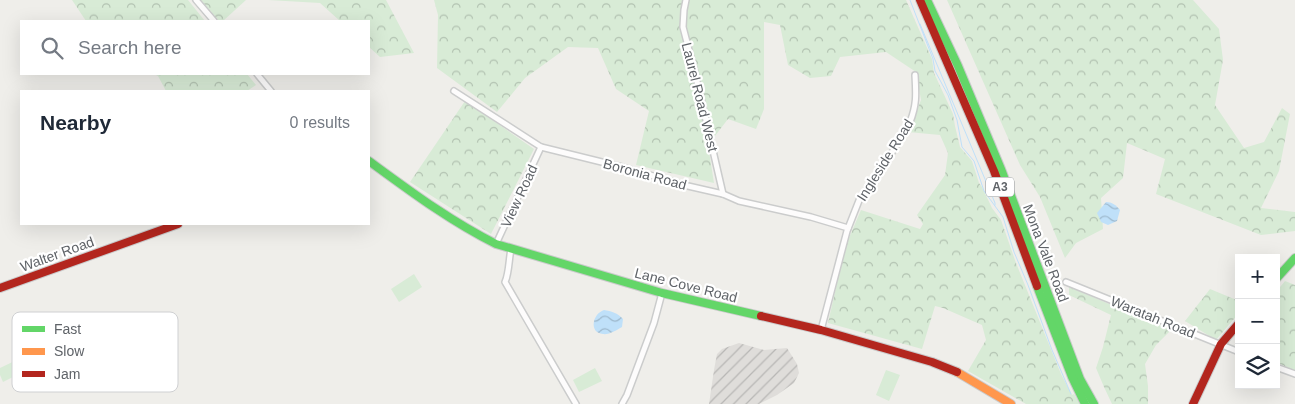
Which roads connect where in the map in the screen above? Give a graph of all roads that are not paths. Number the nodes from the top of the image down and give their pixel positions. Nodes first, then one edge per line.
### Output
1 (196, 0) edge
2 (686, 0) edge
3 (920, 0) edge
4 (927, 0) edge
5 (213, 20) edge
6 (258, 75) edge
7 (915, 75) dead end
8 (270, 90) edge
9 (454, 91) dead end
10 (541, 148) junction
11 (370, 162) edge
12 (723, 194) junction
13 (175, 225) edge
14 (848, 228) junction
15 (496, 244) junction
16 (511, 249) junction
17 (1295, 258) edge
18 (1280, 275) edge
19 (1066, 282) dead end
20 (0, 288) edge
21 (662, 293) junction
22 (1235, 328) edge
23 (821, 330) junction
24 (1221, 344) junction
25 (1235, 350) edge
26 (1280, 368) edge
27 (1295, 374) edge
28 (576, 404) edge
29 (622, 404) edge
30 (1011, 404) edge
31 (1085, 404) edge
32 (1094, 404) edge
33 (1193, 404) edge

1 - 5 street
2 - 12 street, Laurel Road West
3 - 31 main road, Mona Vale Road / A3
4 - 32 main road, Mona Vale Road / A3
6 - 8 street
7 - 14 street, Ingleside Road
9 - 10 street, Boronia Road
10 - 12 street, Boronia Road
10 - 15 street, View Road
11 - 15 main road, Lane Cove Road
12 - 14 street, Boronia Road
13 - 20 main road, Walter Road
14 - 23 street, Ingleside Road
15 - 16 main road, Lane Cove Road
16 - 21 main road, Lane Cove Road
16 - 28 street
17 - 18 main road
19 - 24 street, Waratah Road
21 - 23 main road, Lane Cove Road
21 - 29 street
22 - 24 main road
23 - 30 main road, Lane Cove Road
24 - 25 street, Waratah Road
24 - 33 main road
26 - 27 street

